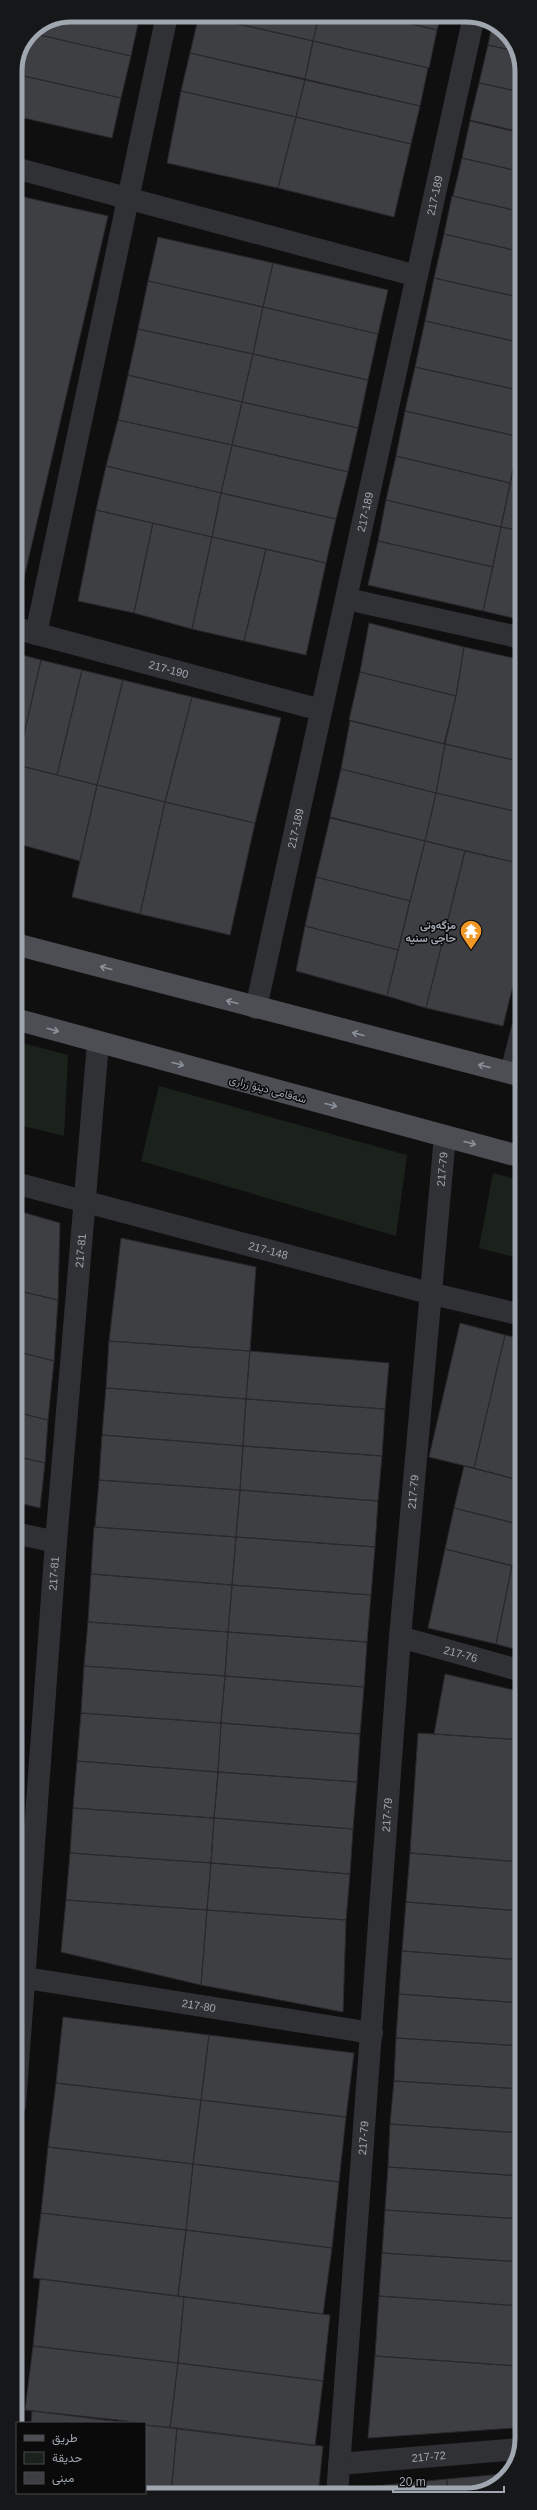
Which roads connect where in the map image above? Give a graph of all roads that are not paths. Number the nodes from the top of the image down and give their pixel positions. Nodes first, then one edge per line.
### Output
1 (166, 22) edge
2 (473, 23) edge
3 (22, 170) edge
4 (129, 199) junction
5 (417, 276) junction
6 (347, 600) junction
7 (22, 630) edge
8 (36, 634) junction
9 (515, 636) edge
10 (321, 710) junction
11 (22, 946) edge
12 (256, 1008) junction
13 (22, 1021) edge
14 (98, 1042) junction
15 (515, 1075) edge
16 (444, 1136) junction
17 (515, 1155) edge
18 (22, 1185) edge
19 (84, 1201) junction
20 (429, 1293) junction
21 (515, 1313) edge
22 (22, 1535) edge
23 (56, 1542) junction
24 (400, 1637) junction
25 (515, 1669) edge
26 (26, 1978) junction
27 (22, 2024) edge
28 (372, 2033) junction
29 (514, 2449) edge
30 (339, 2464) junction
31 (337, 2488) edge

1 - 4 street
2 - 5 street, 217-189
3 - 4 street
4 - 5 street
4 - 8 street
5 - 6 street, 217-189
6 - 9 street
6 - 10 street, 217-189
7 - 8 street, 217-190
8 - 10 street, 217-190
10 - 12 street, 217-189
12 -> 11 main road
15 -> 12 main road
13 -> 14 main road, شەقامی دینۆ زراری
14 -> 16 main road, شەقامی دینۆ زراری
14 - 19 street, 217-81
16 -> 17 main road, شەقامی دینۆ زراری
16 - 20 street, 217-79
18 - 19 street, 217-148
19 - 20 street, 217-148
19 - 23 street, 217-81
20 - 21 street, 217-148
20 - 24 street, 217-79
22 - 23 street
23 - 26 street, 217-81
24 - 25 street, 217-76
24 - 28 street, 217-79
26 - 27 street, 217-81
26 - 28 street, 217-80
28 - 30 street, 217-79
29 - 30 street, 217-72
30 - 31 street, 217-79

